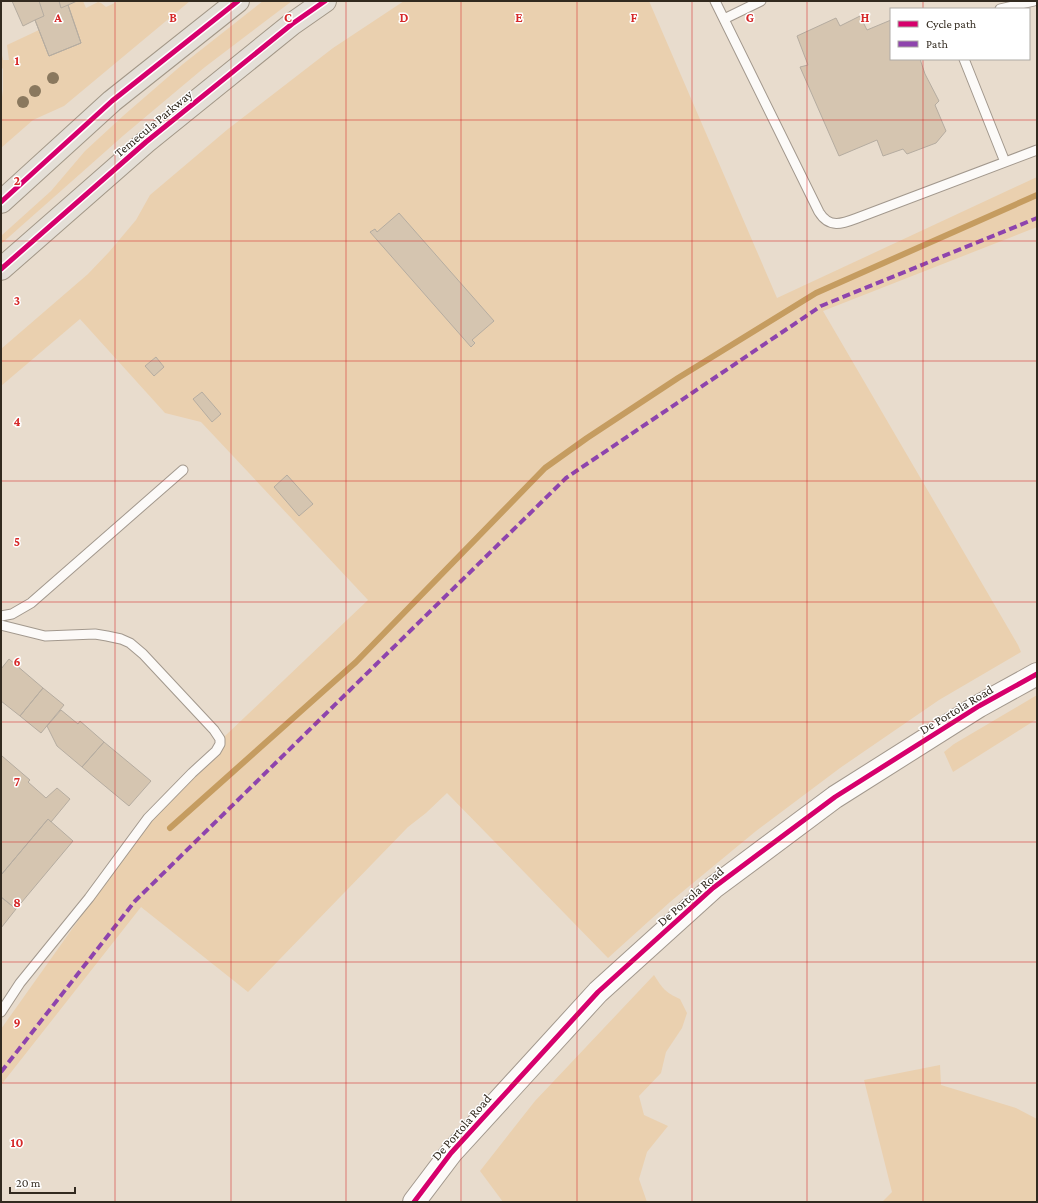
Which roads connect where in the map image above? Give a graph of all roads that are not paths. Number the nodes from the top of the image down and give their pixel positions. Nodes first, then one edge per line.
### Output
1 (238, 1) edge
2 (325, 1) edge
3 (715, 1) edge
4 (761, 1) edge
5 (1034, 1) edge
6 (1004, 8) edge
7 (724, 19) junction
8 (964, 60) edge
9 (1037, 150) edge
10 (1005, 162) junction
11 (1, 202) edge
12 (1, 269) edge
13 (183, 470) dead end
14 (1, 616) edge
15 (1, 625) edge
16 (1037, 674) edge
17 (1, 1012) edge
18 (414, 1202) edge

1 - 11 main road
2 - 12 main road, Temecula Parkway
3 - 7 lane
4 - 7 lane
5 - 6 lane
7 - 10 lane
8 - 10 lane
9 - 10 lane
13 - 14 lane
15 - 17 lane
16 - 18 main road, De Portola Road

